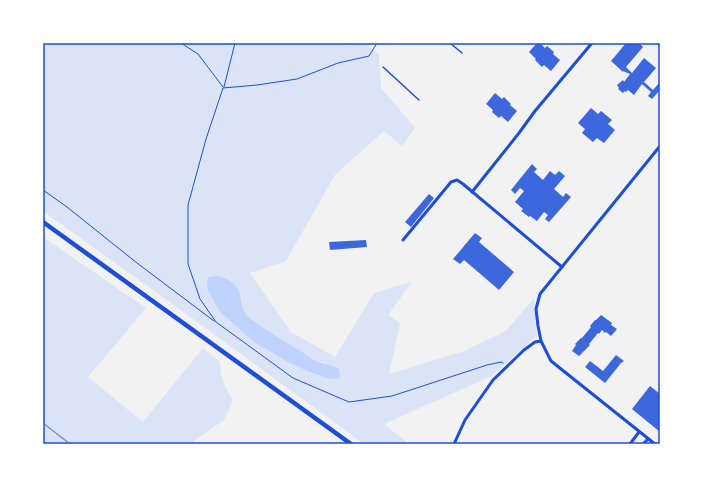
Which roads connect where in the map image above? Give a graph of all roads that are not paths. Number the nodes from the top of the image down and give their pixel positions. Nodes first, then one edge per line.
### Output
1 (450, 43) edge
2 (592, 43) edge
3 (658, 43) edge
4 (660, 45) edge
5 (462, 53) dead end
6 (383, 67) dead end
7 (419, 100) dead end
8 (659, 147) edge
9 (472, 192) junction
10 (43, 222) edge
11 (403, 240) dead end
12 (562, 267) junction
13 (541, 340) junction
14 (639, 432) junction
15 (648, 438) junction
16 (351, 444) edge
17 (454, 444) edge
18 (630, 444) edge
19 (643, 444) edge
20 (655, 444) edge

1 - 5 lane
2 - 9 street
3 - 4 street
6 - 7 lane
8 - 12 street
9 - 11 street
9 - 12 street
10 - 16 main road
12 - 13 street
13 - 14 street
13 - 17 street
14 - 15 street
14 - 18 street
15 - 19 street
15 - 20 street

